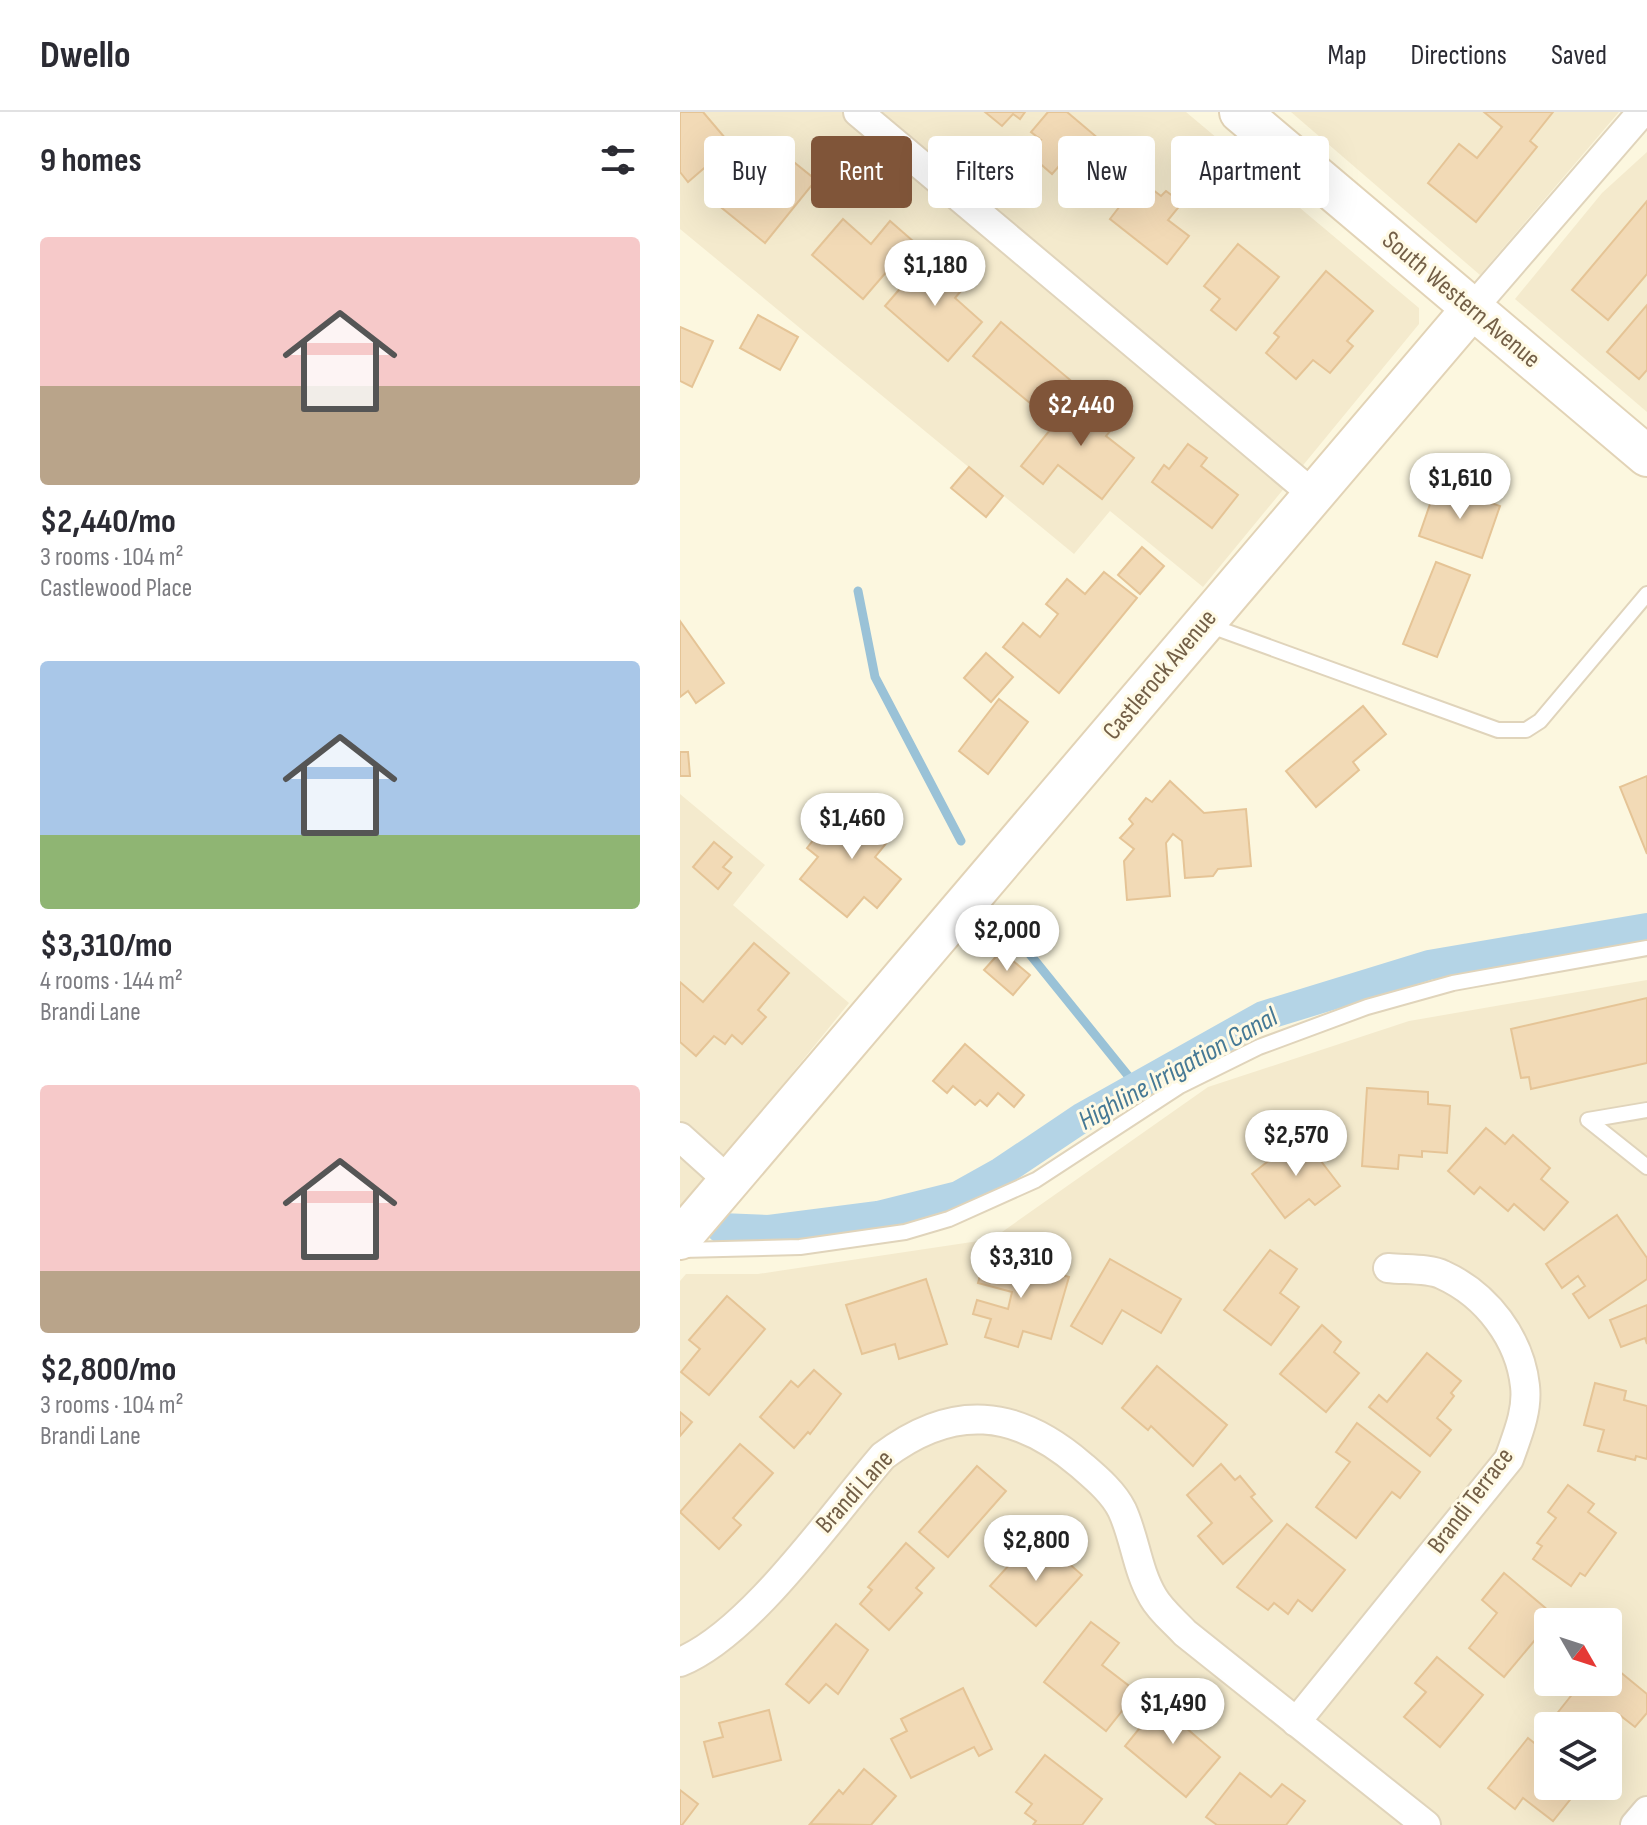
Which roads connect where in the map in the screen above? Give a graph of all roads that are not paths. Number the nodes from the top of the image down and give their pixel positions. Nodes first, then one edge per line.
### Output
1 (858, 112) edge
2 (1240, 112) edge
3 (1642, 112) edge
4 (1471, 310) junction
5 (1647, 456) edge
6 (1314, 495) junction
7 (1647, 594) edge
8 (1204, 624) junction
9 (1647, 948) edge
10 (1647, 1110) edge
11 (680, 1137) edge
12 (1647, 1167) edge
13 (729, 1181) junction
14 (680, 1239) edge
15 (680, 1250) edge
16 (1388, 1268) dead end
17 (680, 1662) edge
18 (1296, 1722) junction
19 (1647, 1811) edge
20 (1426, 1825) edge
21 (1635, 1825) edge

1 - 6 street
2 - 4 street, South Western Avenue
3 - 4 street, Castlerock Avenue
4 - 5 street, South Western Avenue
4 - 6 street, Castlerock Avenue
6 - 8 street, Castlerock Avenue
7 - 8 lane
8 - 13 street, Castlerock Avenue
9 - 15 lane
10 - 12 lane
11 - 13 street
13 - 14 street, Castlerock Avenue
16 - 18 street, Brandi Terrace
17 - 18 street, Brandi Lane
18 - 20 street, Brandi Lane
19 - 21 street

